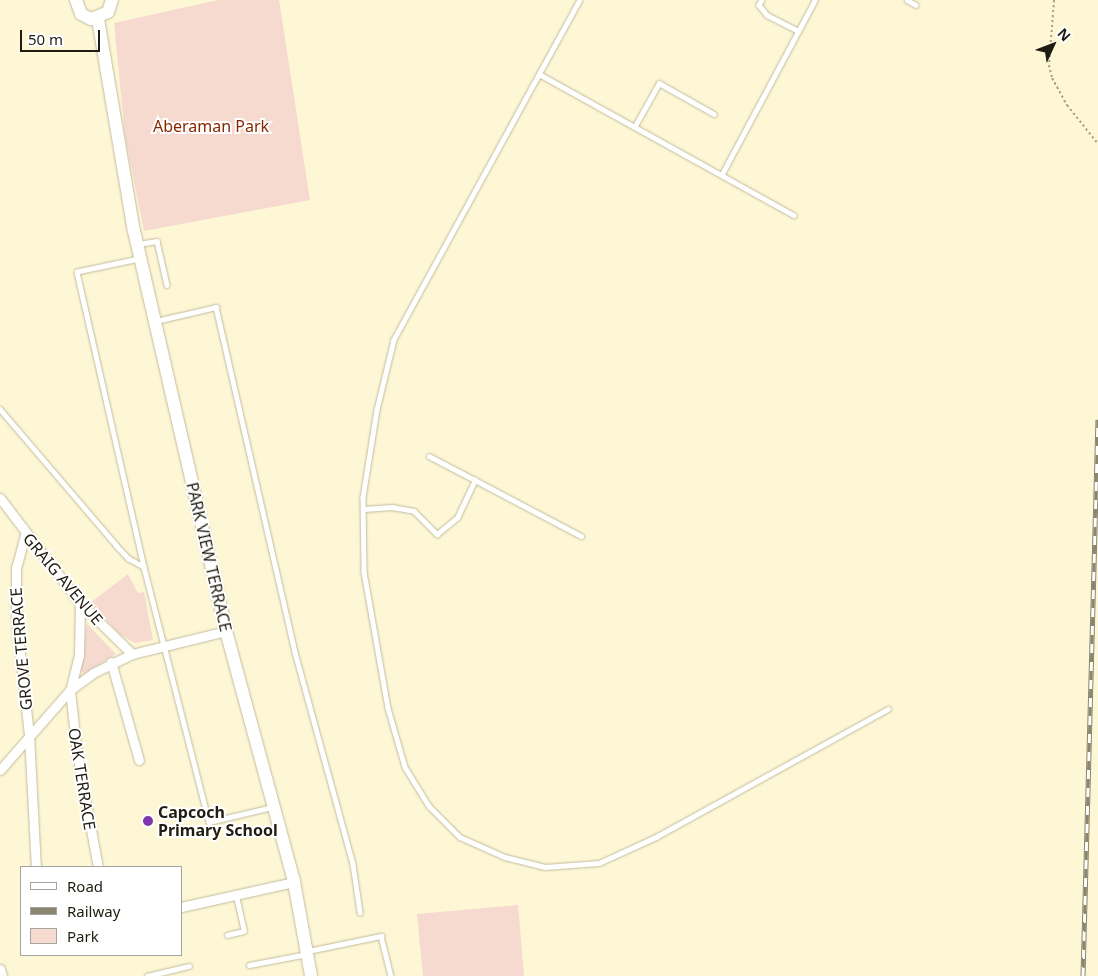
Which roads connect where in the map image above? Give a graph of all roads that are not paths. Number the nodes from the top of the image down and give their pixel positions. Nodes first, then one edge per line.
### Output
1 (76, 0) edge
2 (112, 0) edge
3 (580, 0) edge
4 (762, 0) edge
5 (815, 0) edge
6 (907, 0) edge
7 (916, 5) dead end
8 (98, 19) junction
9 (798, 32) junction
10 (541, 75) junction
11 (714, 114) dead end
12 (634, 126) junction
13 (722, 174) junction
14 (794, 215) dead end
15 (137, 244) junction
16 (141, 258) junction
17 (167, 285) dead end
18 (155, 322) junction
19 (0, 409) edge
20 (429, 456) dead end
21 (475, 480) junction
22 (0, 498) edge
23 (364, 509) junction
24 (25, 535) junction
25 (581, 536) dead end
26 (144, 567) junction
27 (80, 603) junction
28 (226, 631) junction
29 (164, 646) junction
30 (132, 654) junction
31 (111, 662) junction
32 (70, 690) junction
33 (888, 710) dead end
34 (28, 735) junction
35 (139, 760) dead end
36 (0, 770) edge
37 (274, 807) junction
38 (36, 866) edge
39 (98, 866) edge
40 (294, 882) junction
41 (236, 895) junction
42 (182, 907) edge
43 (360, 912) dead end
44 (227, 935) dead end
45 (308, 952) junction
46 (249, 965) dead end
47 (189, 966) dead end
48 (0, 968) edge
49 (2, 976) edge
50 (148, 976) edge
51 (311, 976) edge
52 (391, 976) edge

1 - 8 main road
2 - 8 main road
3 - 10 lane
4 - 9 lane
5 - 9 lane
6 - 7 lane
8 - 15 main road, PARK VIEW TERRACE
9 - 13 lane
10 - 12 lane
10 - 23 lane
11 - 12 lane
12 - 13 lane
13 - 14 lane
15 - 16 main road, PARK VIEW TERRACE
15 - 17 lane
16 - 18 main road, PARK VIEW TERRACE
16 - 26 lane
18 - 28 main road, PARK VIEW TERRACE
18 - 43 lane
19 - 26 lane
20 - 21 lane
21 - 23 lane
21 - 25 lane
22 - 24 street, GRAIG AVENUE
23 - 33 lane
24 - 27 street, GRAIG AVENUE
24 - 34 street, GROVE TERRACE
26 - 29 lane
27 - 30 street, GRAIG AVENUE
27 - 32 street
28 - 29 street
28 - 37 main road, PARK VIEW TERRACE
29 - 30 street
29 - 37 lane
30 - 31 street
31 - 32 street
31 - 35 street
32 - 34 street
32 - 39 street, OAK TERRACE
34 - 36 street
34 - 38 street, GROVE TERRACE
37 - 40 main road, PARK VIEW TERRACE
40 - 41 street
40 - 45 main road, PARK VIEW TERRACE
41 - 42 street
41 - 44 lane
45 - 46 lane
45 - 51 main road, PARK VIEW TERRACE
45 - 52 lane
47 - 50 lane
48 - 49 street

